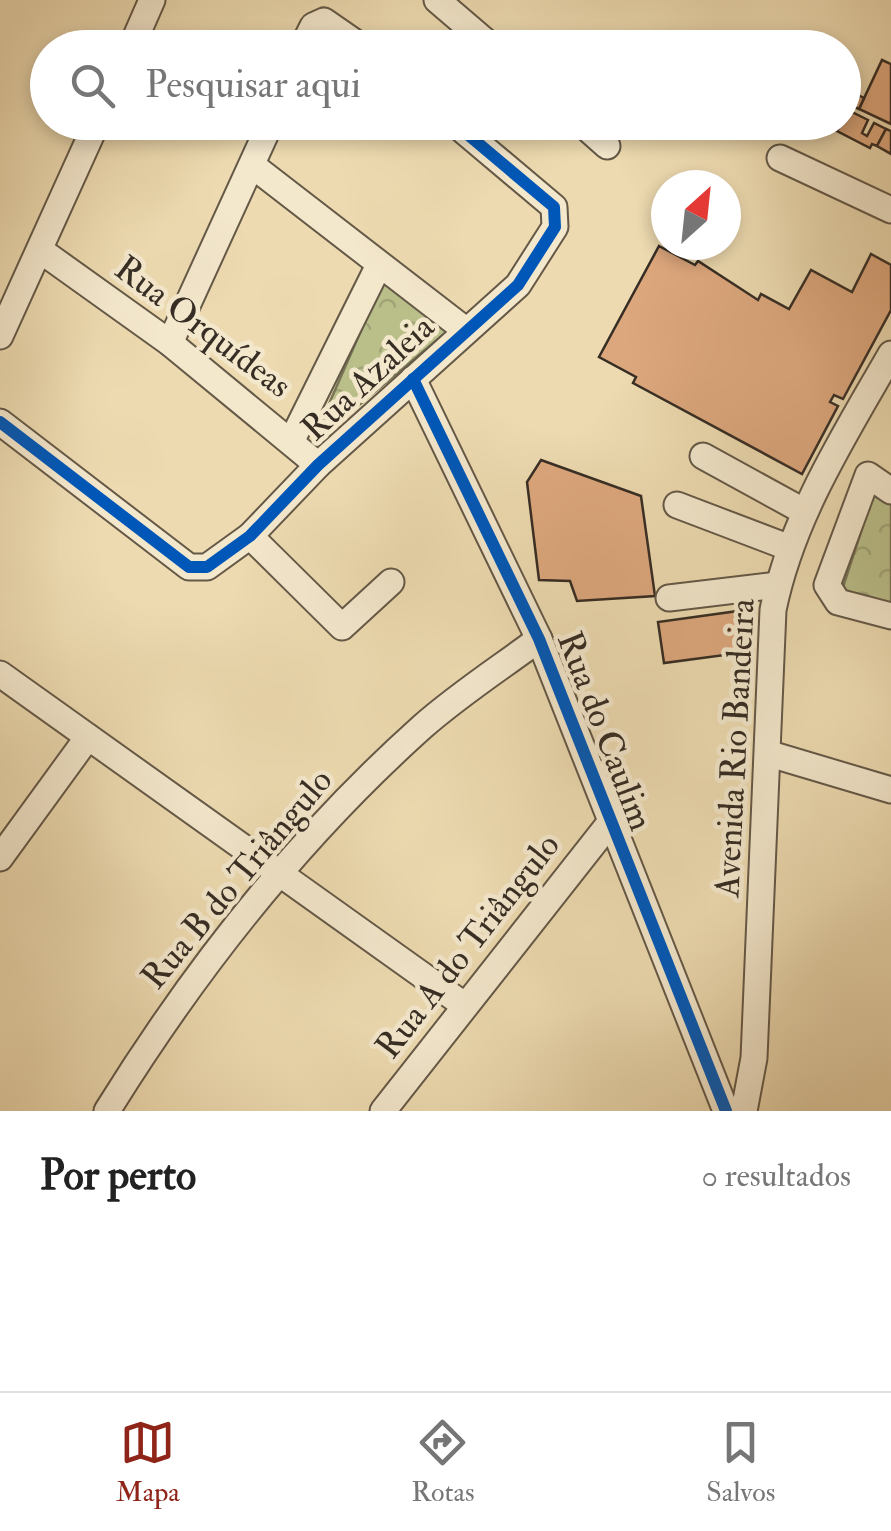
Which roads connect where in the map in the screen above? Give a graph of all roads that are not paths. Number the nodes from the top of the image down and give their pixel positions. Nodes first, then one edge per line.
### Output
1 (152, 0) edge
2 (437, 0) edge
3 (139, 30) edge
4 (314, 30) edge
5 (343, 30) edge
6 (472, 30) edge
7 (90, 140) edge
8 (263, 140) edge
9 (473, 140) edge
10 (600, 140) edge
11 (607, 146) dead end
12 (780, 158) dead end
13 (252, 166) junction
14 (891, 210) edge
15 (40, 250) junction
16 (379, 265) junction
17 (464, 329) junction
18 (0, 336) edge
19 (170, 343) junction
20 (891, 354) edge
21 (414, 378) junction
22 (0, 422) edge
23 (292, 440) junction
24 (703, 456) dead end
25 (318, 465) junction
26 (891, 491) edge
27 (677, 505) dead end
28 (805, 512) junction
29 (250, 536) junction
30 (790, 548) junction
31 (392, 582) dead end
32 (778, 585) junction
33 (668, 598) dead end
34 (891, 616) edge
35 (539, 639) junction
36 (0, 674) edge
37 (88, 737) junction
38 (770, 754) junction
39 (891, 790) edge
40 (609, 824) junction
41 (0, 858) edge
42 (278, 876) junction
43 (464, 1006) junction
44 (107, 1111) edge
45 (384, 1111) edge
46 (726, 1111) edge
47 (744, 1111) edge

1 - 3 street
2 - 6 street
4 - 5 street
7 - 15 street
8 - 13 street
9 - 17 street, Rua Azaleia
10 - 11 street
12 - 14 street
13 - 16 street
13 - 19 street
15 - 18 street
15 - 19 street, Rua Orquídeas
16 - 17 street
16 - 23 street
17 - 21 street, Rua Azaleia
19 - 23 street, Rua Orquídeas
20 - 28 street, Avenida Rio Bandeira
21 - 25 street, Rua Azaleia
21 - 35 street, Rua do Caulim
22 - 29 street, Rua Azaleia
23 - 25 street, Rua Orquídeas
24 - 28 street
25 - 29 street, Rua Azaleia
26 - 34 street
27 - 30 street
28 - 30 street, Avenida Rio Bandeira
29 - 31 street
30 - 32 street, Avenida Rio Bandeira
32 - 33 street
32 - 38 street, Avenida Rio Bandeira
35 - 40 street, Rua do Caulim
35 - 42 street, Rua B do Triângulo
36 - 37 street
37 - 41 street
37 - 42 street
38 - 39 street
38 - 47 street, Avenida Rio Bandeira
40 - 43 street, Rua A do Triângulo
40 - 46 street, Rua do Caulim
42 - 43 street
42 - 44 street, Rua B do Triângulo
43 - 45 street, Rua A do Triângulo

